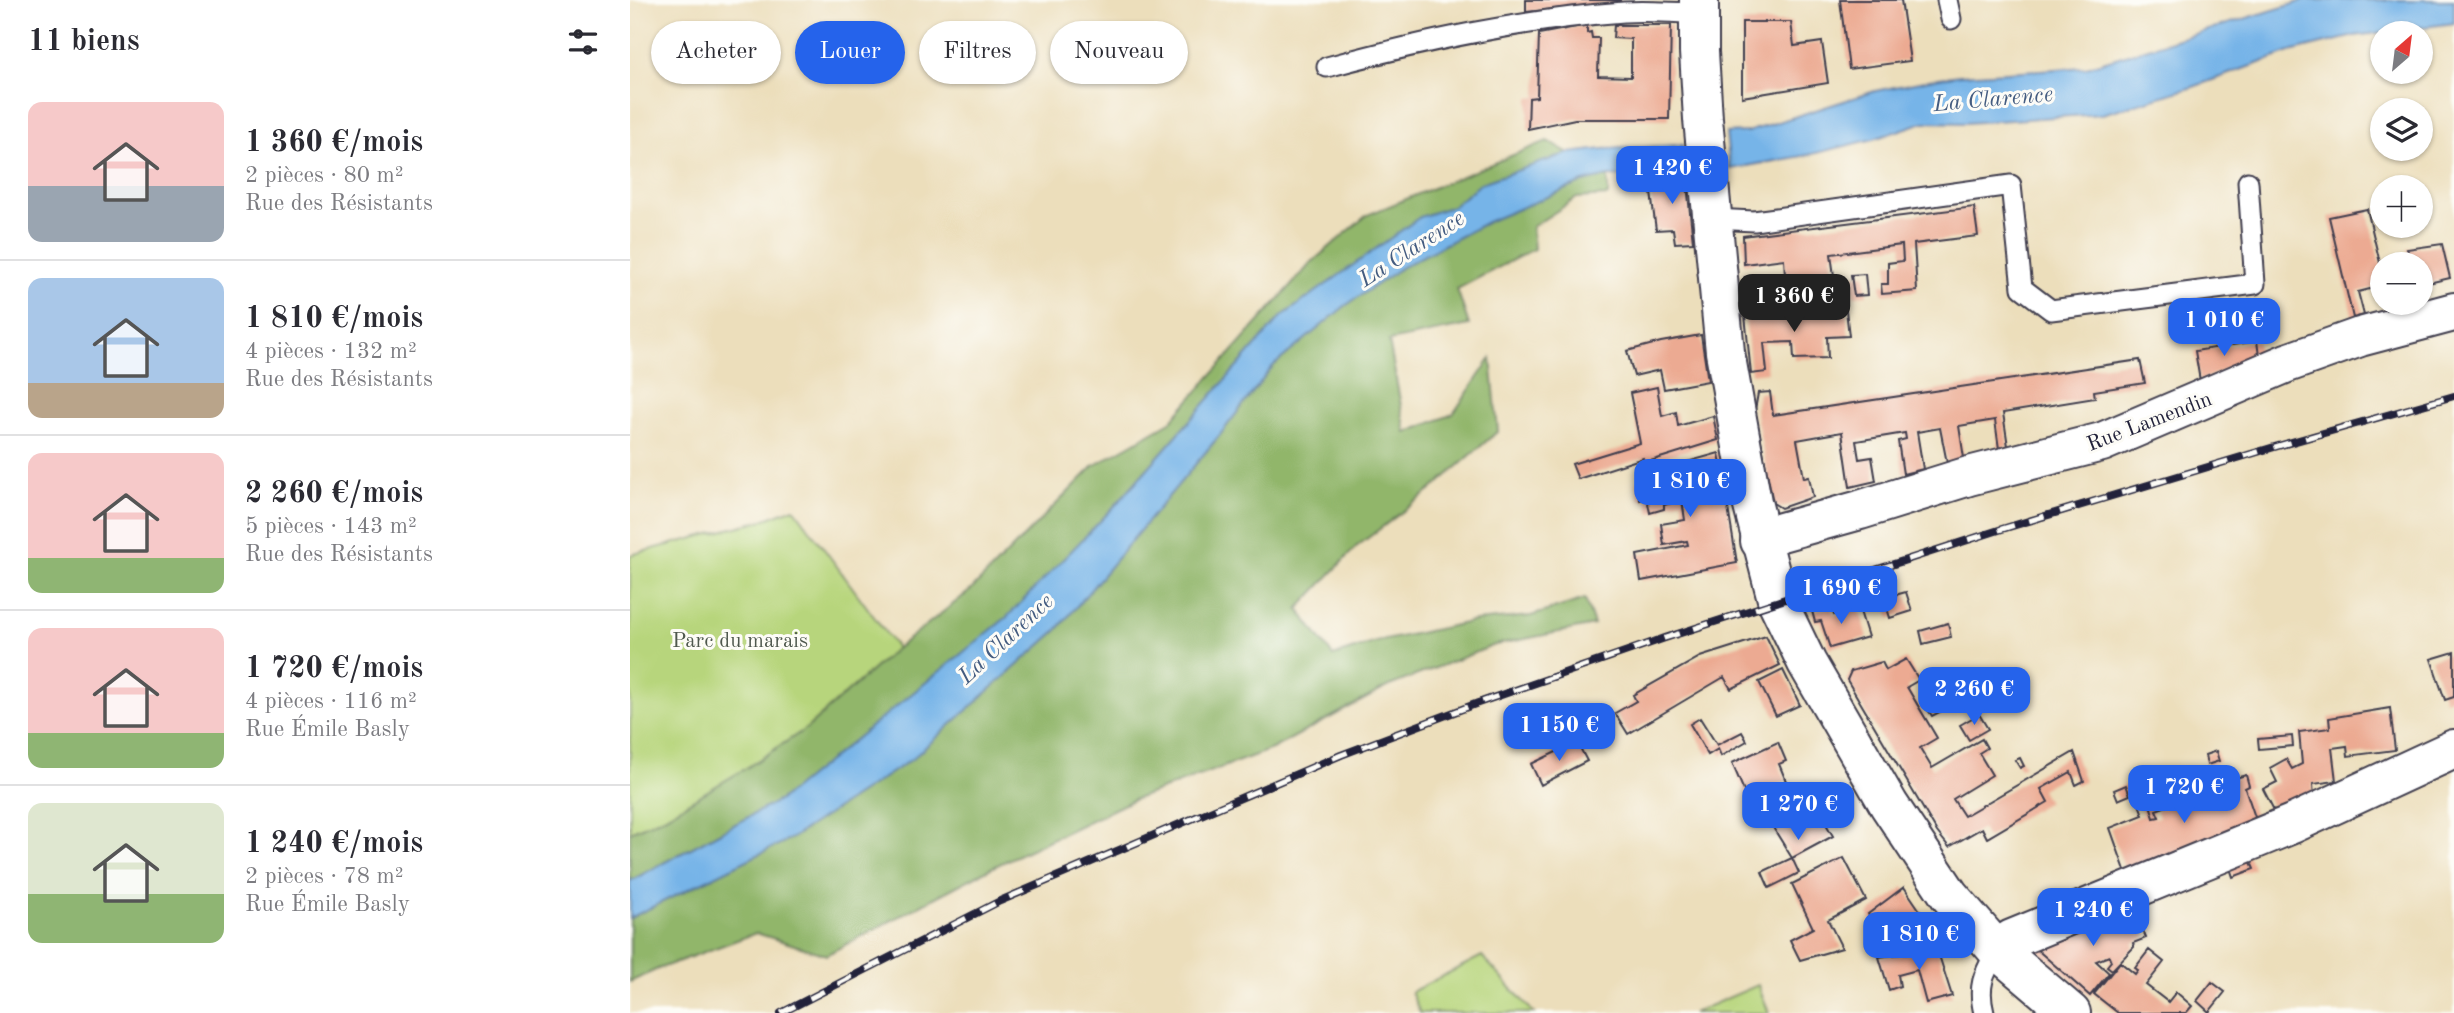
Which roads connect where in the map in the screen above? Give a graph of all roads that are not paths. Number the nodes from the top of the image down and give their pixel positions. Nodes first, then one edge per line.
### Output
1 (1699, 7) edge
2 (1327, 67) dead end
3 (2248, 182) dead end
4 (1713, 219) junction
5 (2454, 312) edge
6 (1760, 541) junction
7 (2454, 749) edge
8 (1997, 950) junction
9 (1984, 1013) edge
10 (2071, 1013) edge

1 - 2 lane
1 - 4 street
3 - 4 lane
4 - 6 street
5 - 6 street, Rue Lamendin
6 - 8 street
7 - 8 street
8 - 9 lane
8 - 10 street

